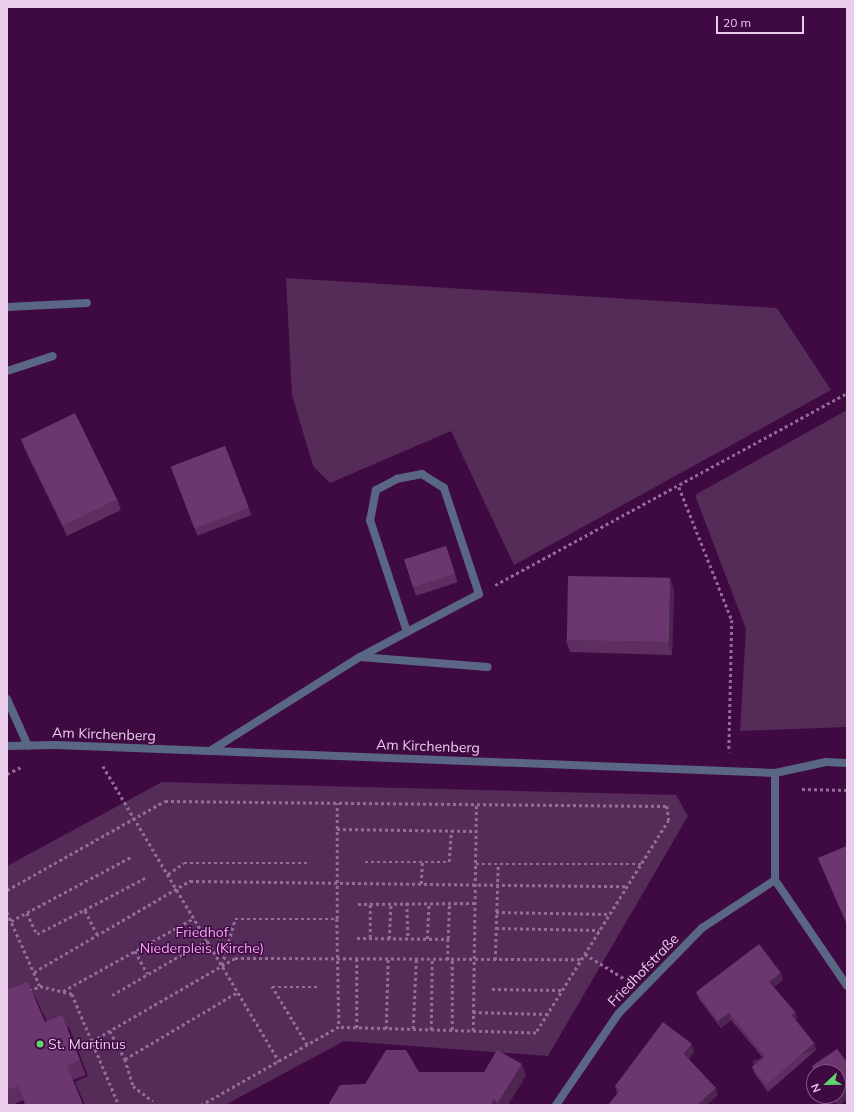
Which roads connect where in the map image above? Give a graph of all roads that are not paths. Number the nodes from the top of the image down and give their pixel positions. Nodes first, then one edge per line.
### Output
1 (87, 303) dead end
2 (7, 306) edge
3 (53, 356) dead end
4 (7, 371) edge
5 (407, 632) junction
6 (360, 657) junction
7 (488, 667) dead end
8 (7, 699) edge
9 (7, 746) edge
10 (28, 746) junction
11 (210, 751) junction
12 (847, 763) edge
13 (775, 772) junction
14 (775, 880) junction
15 (847, 986) edge
16 (556, 1105) edge

1 - 2 street
3 - 4 street
5 - 5 street
5 - 6 street
6 - 7 street
6 - 11 street
8 - 10 street
9 - 10 street, Am Kirchenberg
10 - 11 street, Am Kirchenberg
11 - 13 street, Am Kirchenberg
12 - 13 street, Am Kirchenberg
13 - 14 street
14 - 15 street
14 - 16 street, Friedhofstraße

